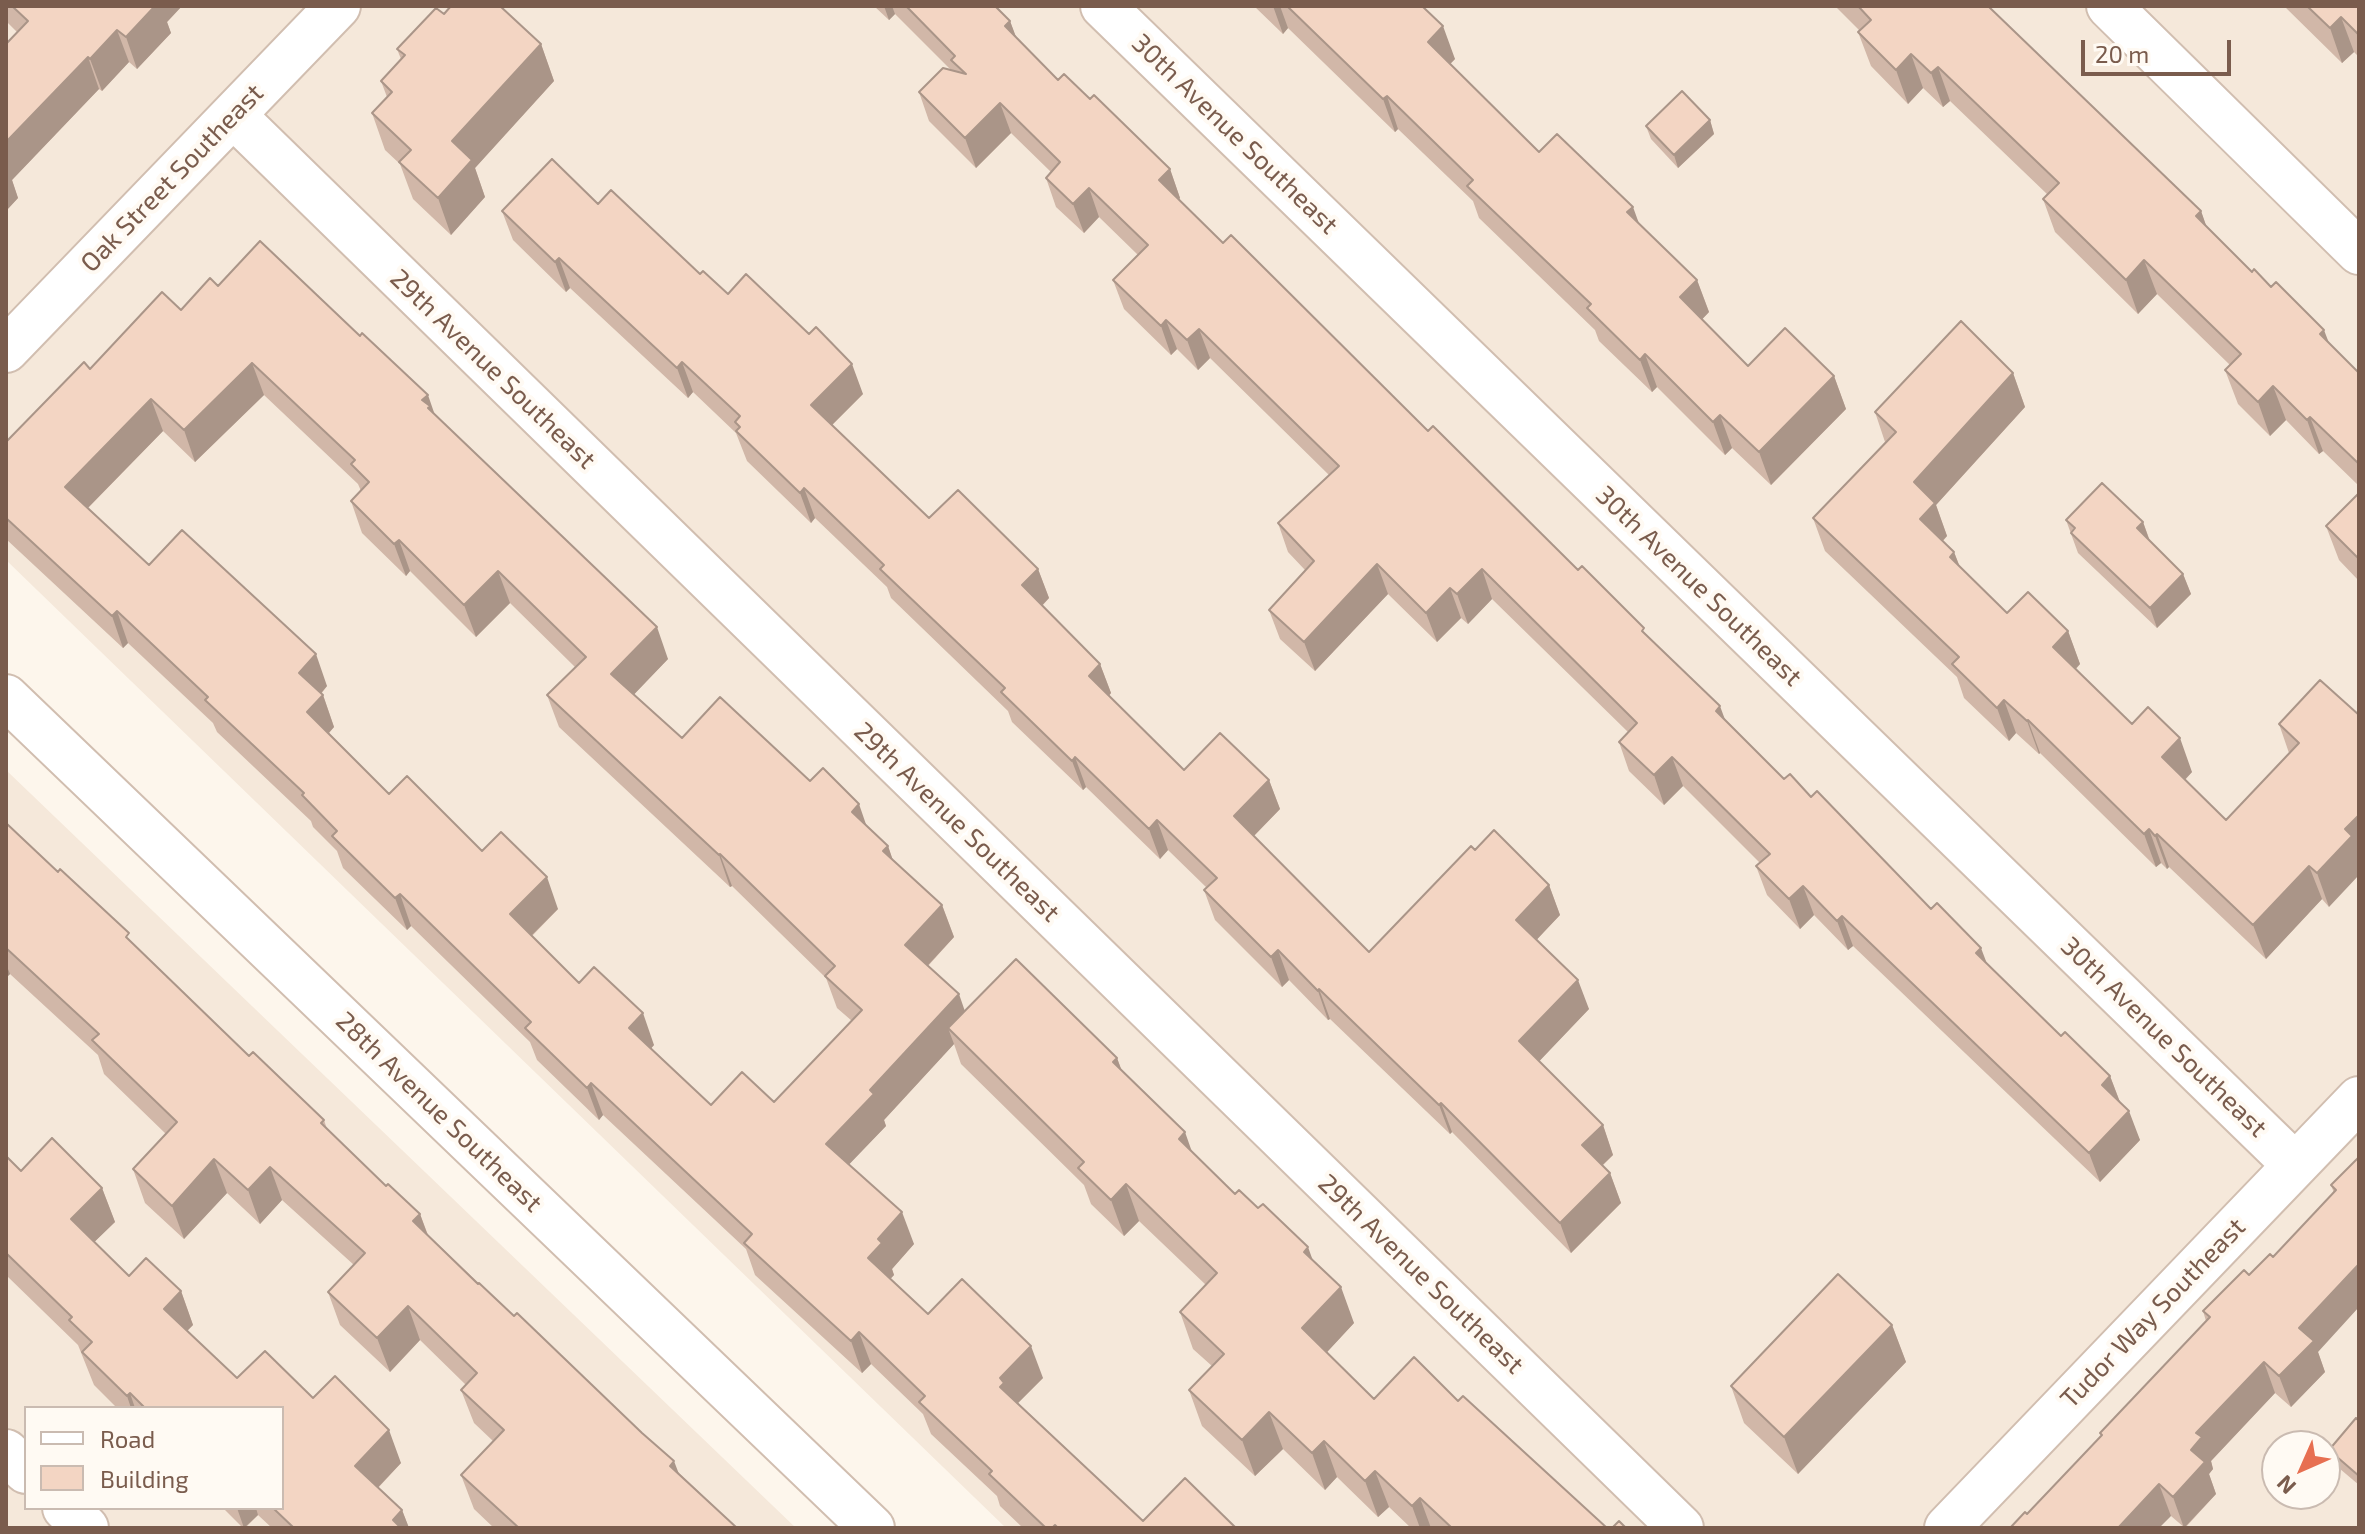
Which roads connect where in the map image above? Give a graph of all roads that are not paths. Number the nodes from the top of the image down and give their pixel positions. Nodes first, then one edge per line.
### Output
1 (338, 6) edge
2 (1103, 6) edge
3 (2109, 6) edge
4 (233, 115) junction
5 (2359, 252) edge
6 (6, 350) edge
7 (6, 697) edge
8 (2359, 1099) edge
9 (2295, 1165) junction
10 (67, 1510) edge
11 (86, 1528) edge
12 (872, 1528) edge
13 (1681, 1528) edge
14 (1947, 1528) edge

1 - 4 street, Oak Street Southeast
2 - 9 street, 30th Avenue Southeast
3 - 5 street
4 - 6 street, Oak Street Southeast
4 - 13 street, 29th Avenue Southeast
7 - 12 street, 28th Avenue Southeast
8 - 9 street, Tudor Way Southeast
9 - 14 street, Tudor Way Southeast
10 - 11 street

